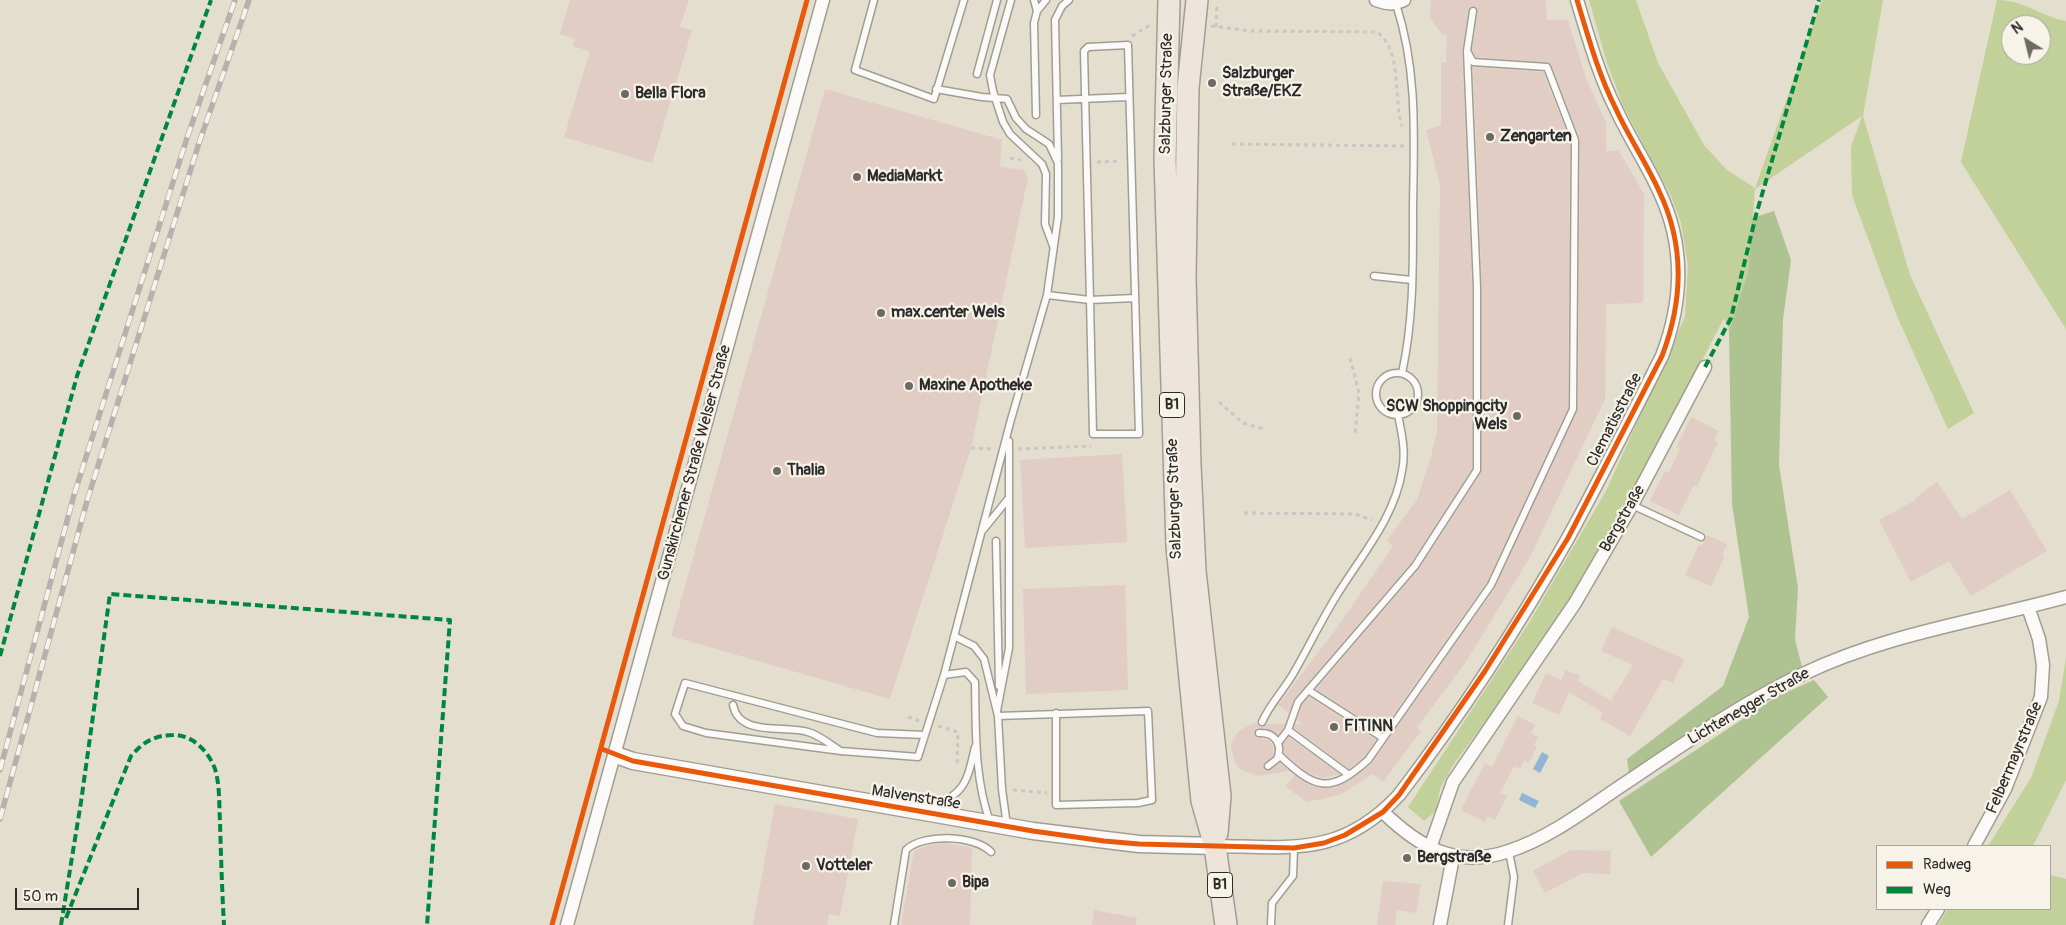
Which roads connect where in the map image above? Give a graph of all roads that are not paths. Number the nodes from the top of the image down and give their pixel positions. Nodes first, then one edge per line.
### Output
1 (823, 0) edge
2 (874, 0) edge
3 (964, 0) edge
4 (997, 0) edge
5 (1011, 0) edge
6 (1034, 0) edge
7 (1046, 0) edge
8 (1069, 0) edge
9 (1169, 0) edge
10 (1197, 0) edge
11 (1376, 0) edge
12 (1577, 0) edge
13 (1400, 2) edge
14 (1037, 11) junction
15 (1473, 11) dead end
16 (1467, 51) junction
17 (977, 74) dead end
18 (936, 89) junction
19 (994, 97) junction
20 (1128, 97) junction
21 (1057, 100) junction
22 (1085, 100) junction
23 (1036, 115) dead end
24 (1058, 163) junction
25 (1053, 247) junction
26 (1374, 276) dead end
27 (1412, 280) junction
28 (1047, 295) junction
29 (1135, 298) junction
30 (1090, 300) junction
31 (1705, 367) dead end
32 (1402, 373) junction
33 (1398, 415) junction
34 (1006, 449) junction
35 (1008, 498) junction
36 (1632, 505) junction
37 (981, 533) junction
38 (1700, 538) dead end
39 (996, 541) dead end
40 (2066, 596) edge
41 (2028, 607) junction
42 (954, 636) junction
43 (944, 675) junction
44 (1308, 690) junction
45 (999, 697) junction
46 (733, 705) dead end
47 (1056, 713) junction
48 (998, 714) junction
49 (1262, 722) dead end
50 (1288, 730) junction
51 (1259, 734) dead end
52 (925, 735) junction
53 (1383, 738) junction
54 (976, 741) junction
55 (1278, 743) junction
56 (841, 751) junction
57 (616, 755) junction
58 (1279, 755) junction
59 (1268, 766) dead end
60 (1349, 775) junction
61 (1383, 812) junction
62 (924, 813) junction
63 (991, 824) junction
64 (1007, 827) junction
65 (1975, 845) edge
66 (1216, 846) junction
67 (1294, 848) junction
68 (1430, 848) junction
69 (991, 852) dead end
70 (1509, 852) junction
71 (1453, 857) junction
72 (1937, 910) edge
73 (568, 925) edge
74 (894, 925) edge
75 (1226, 925) edge
76 (1272, 925) edge
77 (1440, 925) edge
78 (1508, 925) edge
79 (1928, 925) edge

1 - 57 street, Gunskirchener Straße Welser Straße
2 - 18 lane
3 - 18 lane
4 - 17 lane
5 - 19 lane
6 - 14 lane
7 - 14 lane
8 - 21 lane
9 - 66 main road, Salzburger Straße / B1
10 - 66 main road, Salzburger Straße / B1
11 - 13 street
12 - 61 street, Clematisstraße
13 - 27 lane
14 - 23 lane
15 - 16 lane
16 - 44 lane
16 - 53 lane
18 - 19 lane
19 - 24 lane
19 - 25 lane
20 - 22 lane
20 - 22 lane
20 - 29 lane
21 - 22 lane
21 - 24 lane
22 - 30 lane
24 - 25 lane
25 - 28 lane
26 - 27 lane
27 - 32 lane
28 - 30 lane
28 - 34 lane
29 - 30 lane
29 - 30 lane
31 - 36 street, Bergstraße
32 - 33 lane
32 - 33 lane
33 - 49 lane
34 - 35 lane
34 - 37 lane
35 - 37 lane
35 - 45 lane
36 - 38 lane
36 - 68 street, Bergstraße
37 - 42 lane
39 - 45 lane
40 - 41 street, Lichtenegger Straße
41 - 65 street, Felbermayrstraße
41 - 70 street, Lichtenegger Straße
42 - 43 lane
42 - 48 lane
43 - 52 lane
43 - 54 lane
44 - 50 lane
44 - 53 lane
45 - 48 lane
46 - 56 lane
47 - 47 lane
47 - 48 lane
48 - 64 lane
50 - 55 lane
50 - 60 lane
51 - 55 lane
52 - 56 lane
52 - 56 lane
53 - 60 lane
54 - 62 lane
54 - 63 lane
55 - 58 lane
57 - 62 street, Malvenstraße
57 - 73 street, Gunskirchener Straße Welser Straße
58 - 59 lane
58 - 60 lane
61 - 67 street
61 - 68 street, Lichtenegger Straße
62 - 63 street, Malvenstraße
63 - 64 street, Malvenstraße
64 - 66 street, Malvenstraße
66 - 67 street
66 - 75 main road, Salzburger Straße / B1
67 - 76 lane
68 - 71 street, Lichtenegger Straße
69 - 74 lane
70 - 71 street, Lichtenegger Straße
70 - 78 lane
71 - 77 street
72 - 79 street

